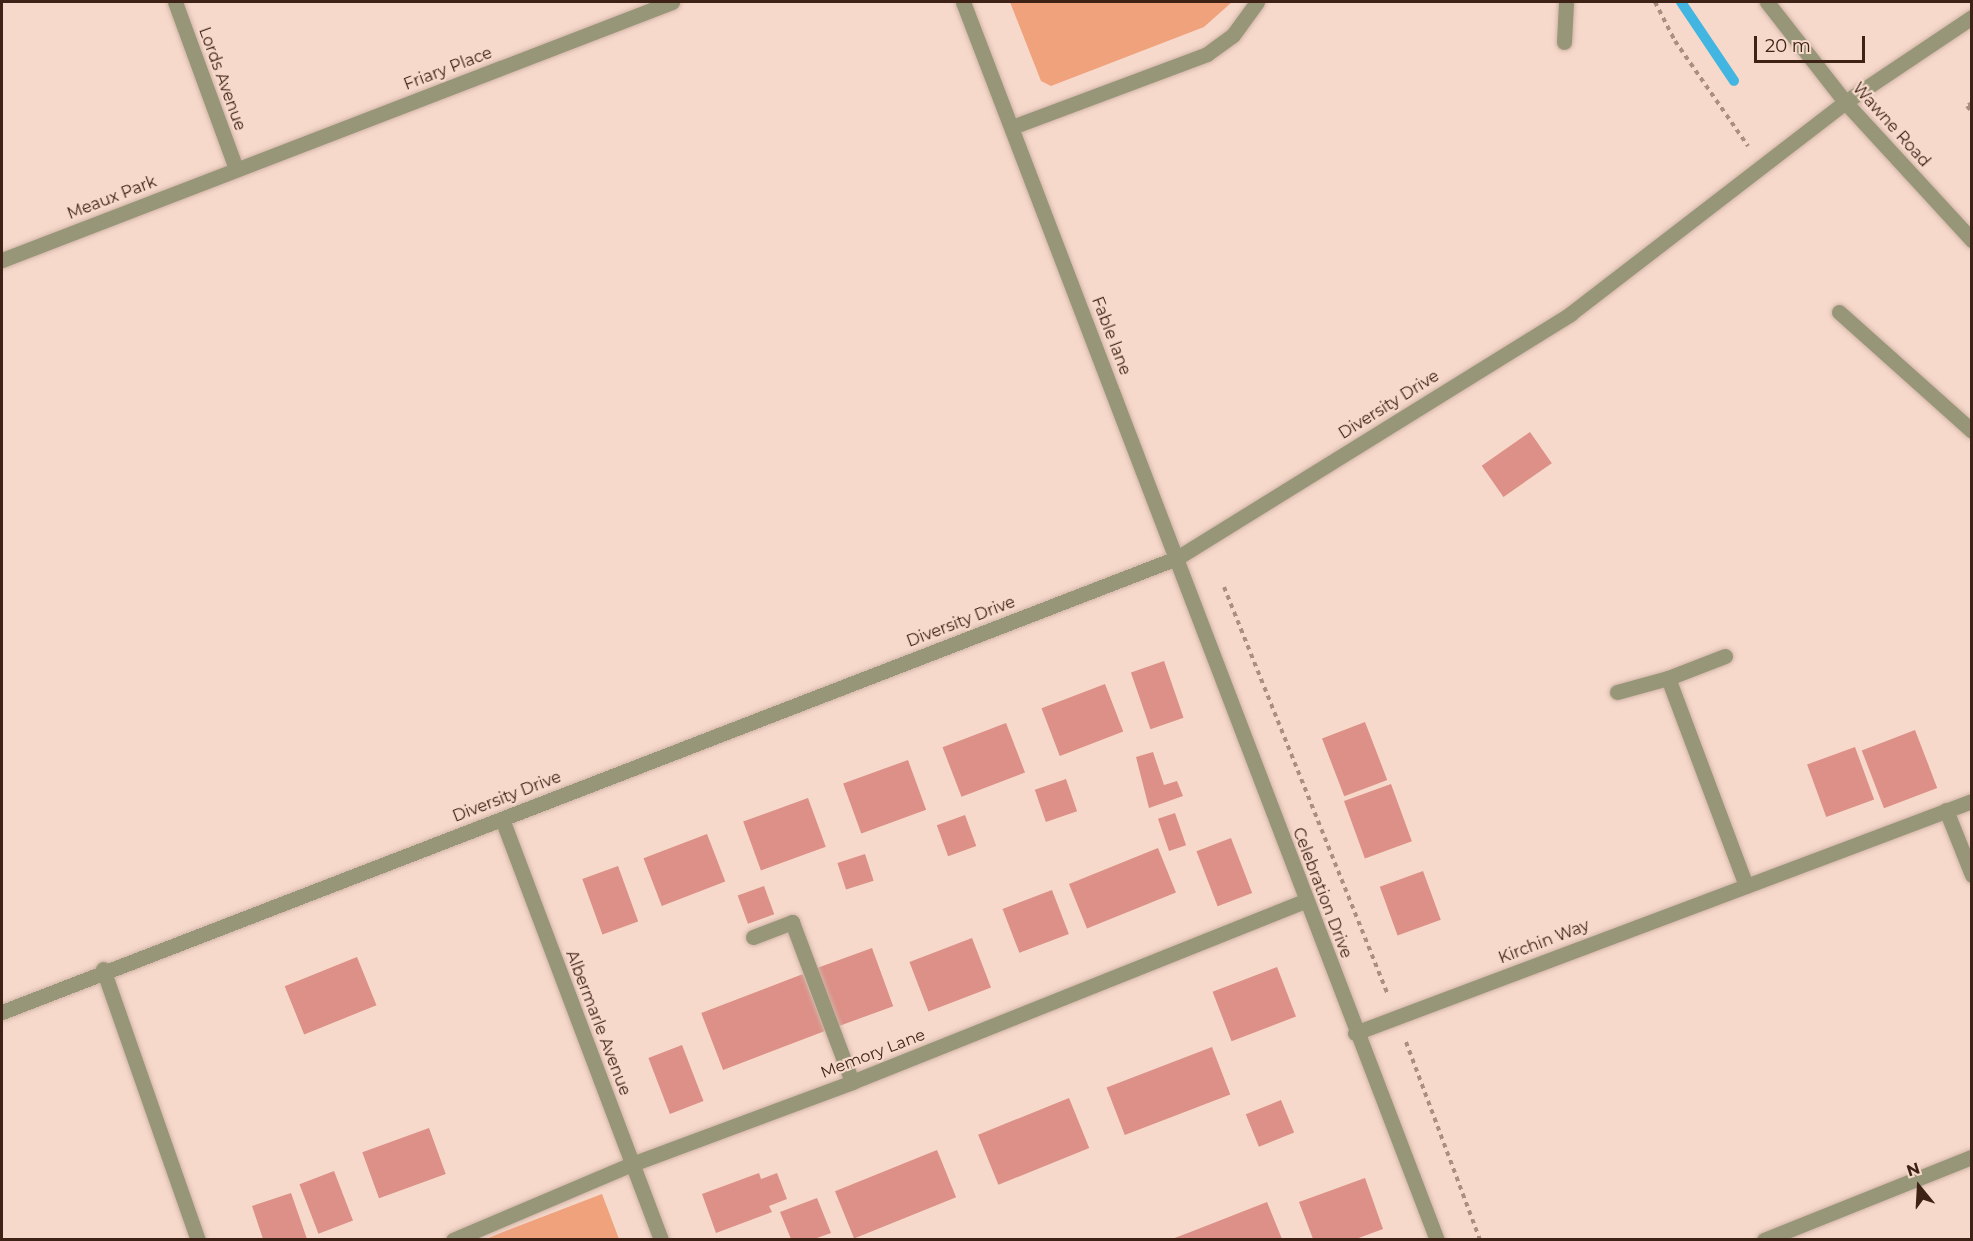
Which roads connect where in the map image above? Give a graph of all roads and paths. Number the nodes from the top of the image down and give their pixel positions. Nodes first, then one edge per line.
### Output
1 (175, 2) edge
2 (672, 2) edge
3 (963, 2) edge
4 (1257, 2) edge
5 (1566, 2) edge
6 (1655, 2) edge
7 (1767, 2) edge
8 (1971, 17) edge
9 (1564, 42) dead end
10 (1845, 102) junction
11 (1971, 103) edge
12 (1971, 112) edge
13 (1012, 127) junction
14 (1763, 165) junction
15 (236, 170) junction
16 (1971, 240) edge
17 (2, 260) edge
18 (1839, 312) dead end
19 (1971, 431) edge
20 (1176, 558) junction
21 (1224, 587) dead end
22 (1725, 656) dead end
23 (1668, 678) junction
24 (1617, 692) dead end
25 (1971, 801) edge
26 (1946, 810) junction
27 (502, 819) junction
28 (1971, 875) edge
29 (1746, 886) junction
30 (1305, 901) junction
31 (753, 937) dead end
32 (104, 969) junction
33 (2, 1012) edge
34 (1396, 1017) junction
35 (1355, 1033) junction
36 (852, 1082) junction
37 (1971, 1157) edge
38 (632, 1164) junction
39 (198, 1239) edge
40 (453, 1239) edge
41 (661, 1239) edge
42 (1437, 1239) edge
43 (1480, 1239) edge
44 (1764, 1239) edge

1 - 15 street, Lords Avenue
2 - 15 street, Friary Place
3 - 13 street, Fable lane
4 - 13 street
5 - 9 street
6 - 14 path
7 - 10 street, Wawne Road
8 - 10 street, Diversity Drive
10 - 14 street, Diversity Drive
10 - 16 street, Wawne Road
11 - 12 path
13 - 20 street, Fable lane
14 - 20 street, Diversity Drive
15 - 17 street, Meaux Park
18 - 19 street
20 - 27 street, Diversity Drive
20 - 30 street, Celebration Drive
21 - 34 path
22 - 23 street
23 - 24 street
23 - 29 street
25 - 26 street, Kirchin Way
26 - 28 street
26 - 29 street, Kirchin Way
27 - 32 street, Diversity Drive
27 - 38 street, Albermarle Avenue
29 - 34 street, Kirchin Way
30 - 35 street, Celebration Drive
30 - 36 street, Memory Lane
31 - 36 street
32 - 33 street, Diversity Drive
32 - 39 street
34 - 35 street, Kirchin Way
34 - 43 path
35 - 42 street, Celebration Drive
36 - 38 street, Memory Lane
37 - 44 street
38 - 40 street, Memory Lane
38 - 41 street, Albermarle Avenue

